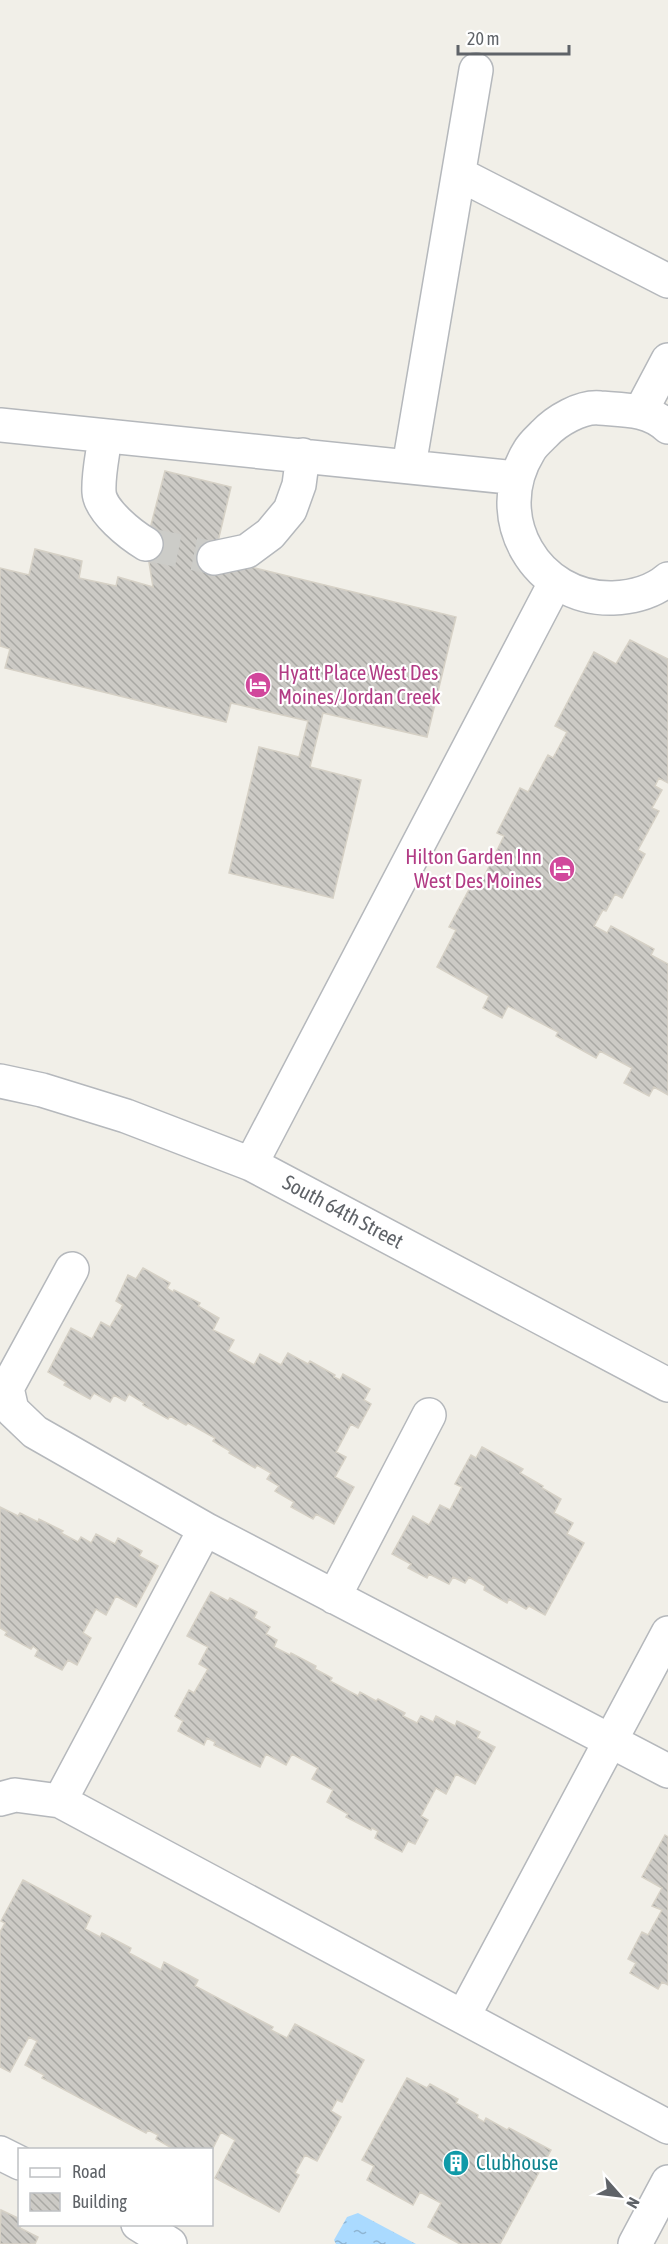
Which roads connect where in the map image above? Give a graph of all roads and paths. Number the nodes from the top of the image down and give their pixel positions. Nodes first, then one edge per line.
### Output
1 (476, 70) dead end
2 (459, 174) junction
3 (668, 281) edge
4 (668, 360) edge
5 (654, 419) edge
6 (0, 425) edge
7 (105, 436) junction
8 (303, 455) junction
9 (409, 466) junction
10 (517, 478) junction
11 (146, 544) tunnel mouth
12 (214, 558) tunnel mouth
13 (668, 579) edge
14 (555, 583) junction
15 (0, 1081) edge
16 (251, 1164) junction
17 (72, 1269) dead end
18 (668, 1385) edge
19 (429, 1415) dead end
20 (205, 1529) junction
21 (334, 1597) junction
22 (668, 1633) edge
23 (611, 1741) junction
24 (668, 1771) edge
25 (0, 1799) edge
26 (60, 1801) junction
27 (463, 2017) junction
28 (668, 2127) edge
29 (0, 2153) edge
30 (18, 2162) edge
31 (668, 2182) edge
32 (141, 2226) edge
33 (170, 2244) edge
34 (635, 2244) edge

1 - 2 street
2 - 3 street
2 - 9 street
4 - 5 street
5 - 10 street
6 - 7 street
7 - 8 street
7 - 11 street
8 - 9 street
8 - 12 street
9 - 10 street
10 - 14 street
13 - 14 street
14 - 16 street
15 - 16 street, South 64th Street
16 - 18 street, South 64th Street
17 - 20 street
19 - 21 street
20 - 21 street
20 - 26 street
21 - 23 street
22 - 23 street
23 - 24 street
23 - 27 street
25 - 26 street
26 - 27 street
27 - 28 street
29 - 30 street
31 - 34 street
32 - 33 street

